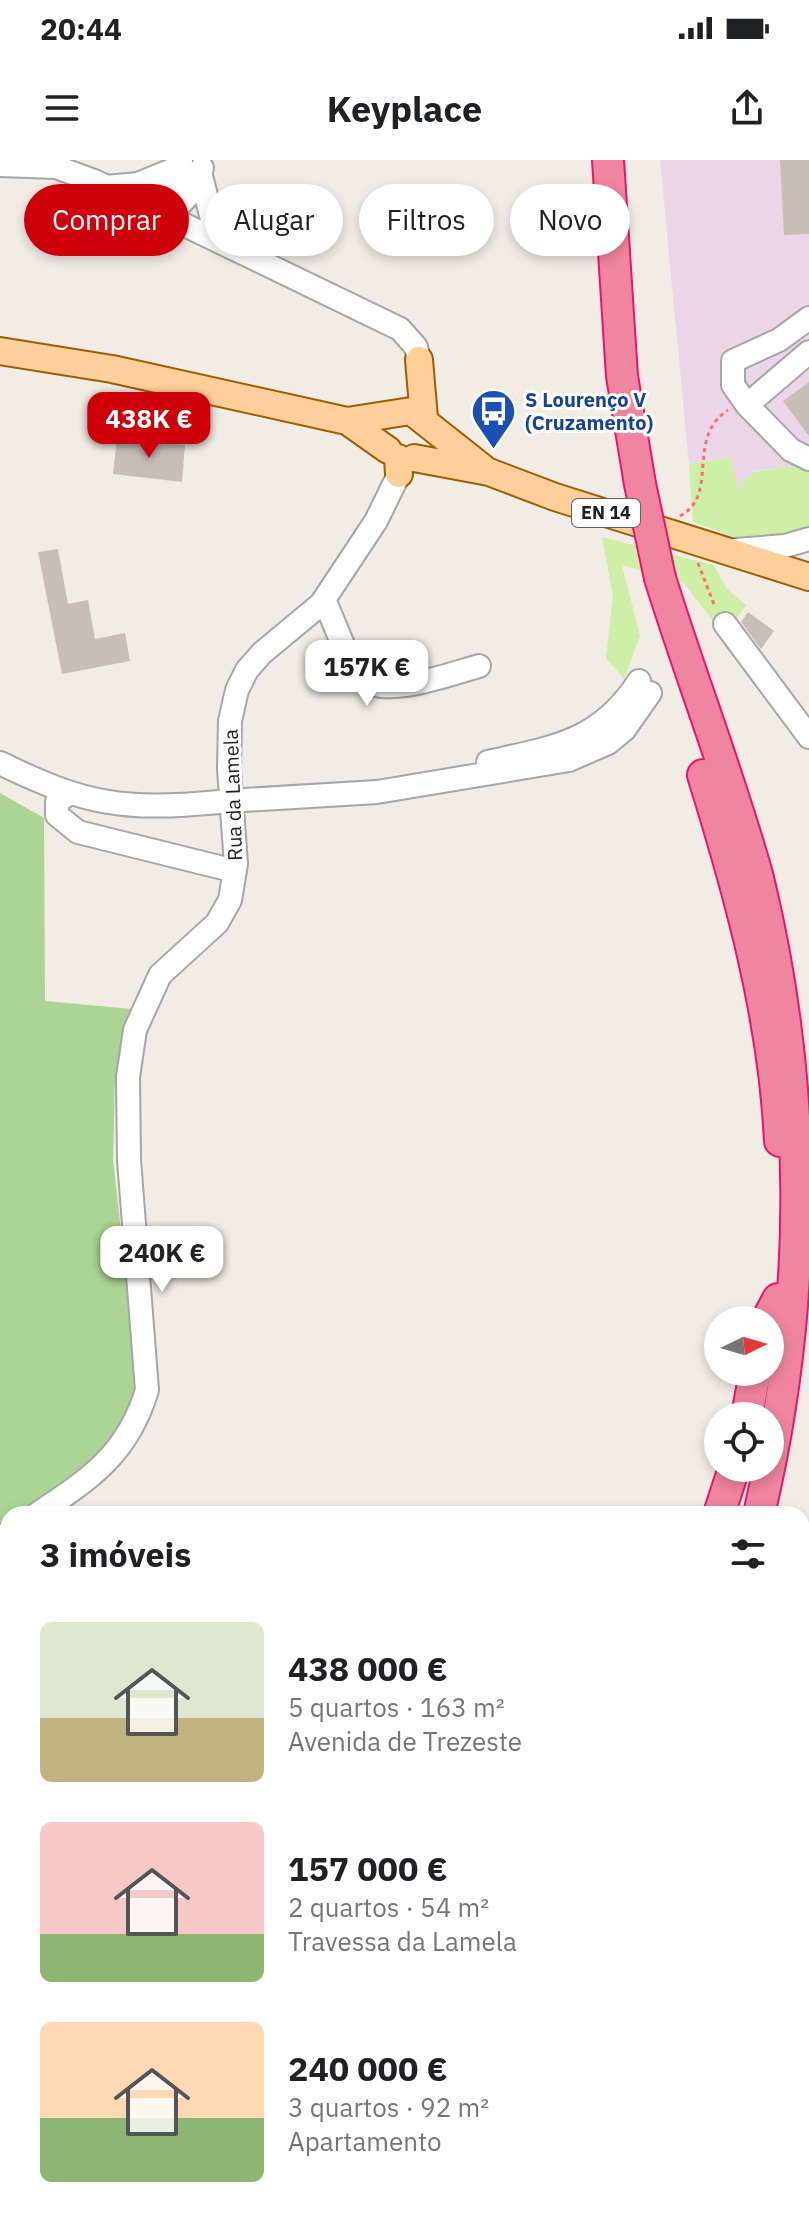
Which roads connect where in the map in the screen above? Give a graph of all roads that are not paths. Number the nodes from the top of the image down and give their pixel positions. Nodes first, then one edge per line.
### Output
1 (591, 160) edge
2 (608, 160) edge
3 (0, 165) edge
4 (191, 165) edge
5 (98, 184) edge
6 (138, 184) edge
7 (175, 184) edge
8 (205, 201) edge
9 (246, 256) edge
10 (809, 318) edge
11 (0, 351) edge
12 (809, 352) edge
13 (419, 360) junction
14 (747, 405) junction
15 (396, 414) junction
16 (426, 420) junction
17 (347, 421) junction
18 (809, 459) edge
19 (402, 460) junction
20 (489, 472) junction
21 (630, 481) junction
22 (809, 539) edge
23 (724, 551) junction
24 (649, 574) junction
25 (809, 577) edge
26 (324, 600) junction
27 (725, 624) road end
28 (479, 666) dead end
29 (644, 687) joint
30 (809, 737) edge
31 (0, 763) edge
32 (68, 794) junction
33 (219, 802) dead end
34 (235, 871) junction
35 (773, 1306) edge
36 (729, 1482) edge
37 (746, 1482) edge
38 (49, 1506) edge
39 (722, 1506) edge
40 (740, 1506) edge
41 (761, 1506) edge

1 - 21 highway
2 - 21 highway
3 - 5 street
4 - 6 street
4 - 7 street
4 - 8 street
9 - 13 street
10 - 14 street
11 - 17 main road, EN 14
12 - 14 street
13 - 15 main road
13 - 16 main road
14 - 18 street
15 - 16 main road, EN 14
15 - 17 main road, EN 14
15 - 19 main road
16 - 19 main road
16 - 20 main road, EN 14
17 - 19 main road, EN 14
19 - 20 main road, EN 14
19 - 26 street, Rua da Lamela
20 - 23 main road, EN 14
21 - 24 highway, bridge
22 - 23 street
23 - 25 main road, EN 14
24 - 35 highway
24 - 41 highway
26 - 28 street
26 - 34 street, Rua da Lamela
27 - 30 street
29 - 29 street
31 - 32 street
32 - 33 street
32 - 34 street
34 - 38 street, Rua da Lamela
36 - 39 highway
37 - 40 highway

